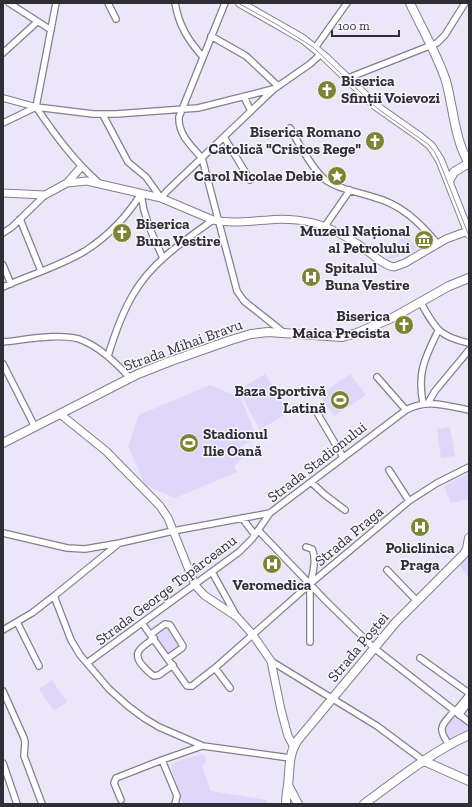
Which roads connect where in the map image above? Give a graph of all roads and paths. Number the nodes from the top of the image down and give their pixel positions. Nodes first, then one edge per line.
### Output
1 (9, 3) edge
2 (56, 3) edge
3 (108, 3) edge
4 (175, 3) edge
5 (225, 3) edge
6 (240, 3) edge
7 (347, 3) edge
8 (410, 3) edge
9 (465, 3) edge
10 (116, 19) dead end
11 (37, 22) junction
12 (51, 30) junction
13 (211, 36) junction
14 (431, 46) junction
15 (315, 48) junction
16 (3, 53) edge
17 (322, 54) junction
18 (203, 57) junction
19 (348, 78) junction
20 (276, 87) junction
21 (244, 96) junction
22 (3, 98) edge
23 (36, 107) junction
24 (181, 109) junction
25 (251, 111) junction
26 (104, 115) junction
27 (3, 123) edge
28 (290, 128) dead end
29 (224, 136) junction
30 (202, 158) junction
31 (468, 162) edge
32 (81, 167) junction
33 (250, 180) dead end
34 (449, 181) junction
35 (68, 183) junction
36 (99, 183) junction
37 (350, 190) junction
38 (3, 193) edge
39 (141, 194) junction
40 (45, 195) junction
41 (161, 198) junction
42 (20, 219) junction
43 (216, 221) junction
44 (325, 226) junction
45 (469, 232) edge
46 (3, 233) edge
47 (437, 243) junction
48 (163, 258) junction
49 (3, 265) edge
50 (41, 271) junction
51 (469, 278) edge
52 (11, 284) junction
53 (3, 287) edge
54 (420, 303) junction
55 (438, 331) junction
56 (283, 332) junction
57 (3, 342) edge
58 (469, 343) edge
59 (469, 350) edge
60 (108, 356) junction
61 (3, 364) edge
62 (130, 378) junction
63 (377, 378) dead end
64 (426, 403) junction
65 (316, 410) dead end
66 (406, 410) junction
67 (469, 410) edge
68 (60, 414) junction
69 (35, 427) junction
70 (3, 443) edge
71 (343, 457) junction
72 (469, 467) edge
73 (389, 470) dead end
74 (311, 482) junction
75 (409, 501) junction
76 (346, 510) dead end
77 (270, 512) junction
78 (242, 518) junction
79 (173, 531) junction
80 (257, 532) junction
81 (3, 533) edge
82 (469, 538) edge
83 (120, 543) junction
84 (94, 547) junction
85 (306, 547) dead end
86 (468, 548) edge
87 (99, 559) junction
88 (387, 570) dead end
89 (212, 572) junction
90 (310, 584) junction
91 (195, 585) junction
92 (54, 596) junction
93 (417, 601) junction
94 (238, 617) junction
95 (17, 622) junction
96 (142, 622) junction
97 (3, 630) edge
98 (253, 635) junction
99 (152, 636) junction
100 (310, 642) dead end
101 (374, 648) junction
102 (168, 658) junction
103 (420, 658) dead end
104 (271, 661) junction
105 (87, 663) junction
106 (173, 665) junction
107 (39, 666) dead end
108 (215, 668) junction
109 (230, 688) dead end
110 (3, 691) edge
111 (469, 694) edge
112 (333, 699) junction
113 (469, 702) edge
114 (456, 713) junction
115 (469, 722) edge
116 (469, 735) edge
117 (449, 745) junction
118 (202, 746) junction
119 (294, 747) junction
120 (290, 758) junction
121 (162, 760) junction
122 (424, 761) junction
123 (3, 763) edge
124 (469, 781) edge
125 (288, 785) junction
126 (121, 800) dead end
127 (17, 804) edge
128 (42, 804) edge
129 (175, 804) edge
130 (286, 804) edge
131 (298, 804) edge
132 (364, 804) edge

1 - 11 street
2 - 12 street
3 - 10 street
4 - 18 street
5 - 13 street
6 - 15 main road
7 - 15 street
8 - 14 main road
9 - 14 street
11 - 12 street
11 - 16 street
12 - 23 street
13 - 18 street
13 - 20 street
14 - 19 street
14 - 31 main road
15 - 17 main road
17 - 19 main road
17 - 20 street
18 - 24 street
19 - 34 main road
20 - 21 street
20 - 25 street
21 - 24 street
21 - 25 street
22 - 23 street
23 - 26 street
23 - 27 street
23 - 32 street
24 - 26 street
24 - 30 street
25 - 29 street
26 - 41 street
28 - 37 street
29 - 30 street
29 - 33 street
30 - 41 street
30 - 43 street
31 - 34 main road
32 - 35 street
32 - 36 street
34 - 45 main road
35 - 36 street
35 - 40 street
36 - 39 street
37 - 44 street
37 - 47 street
38 - 40 street
39 - 41 street
39 - 48 street
39 - 50 street
40 - 42 street
41 - 43 street
42 - 46 street
42 - 50 street
43 - 44 street
43 - 48 street
43 - 56 street
44 - 47 street
45 - 47 street
48 - 60 street
49 - 52 street
50 - 52 street
51 - 54 main road, Strada Mihai Bravu
52 - 53 street
54 - 55 street
54 - 56 main road, Strada Mihai Bravu
55 - 58 street
55 - 64 street
56 - 62 main road, Strada Mihai Bravu
57 - 60 street
59 - 64 street
60 - 62 street
61 - 69 street
62 - 68 main road, Strada Mihai Bravu
63 - 66 street
64 - 66 street, Strada Stadionului
64 - 67 street
65 - 71 street
66 - 71 street, Strada Stadionului
68 - 69 main road, Strada Mihai Bravu
68 - 79 street
69 - 70 main road, Strada Mihai Bravu
71 - 74 street, Strada Stadionului
72 - 75 street, Strada Praga
73 - 75 street
74 - 76 street
74 - 77 street, Strada Stadionului
75 - 90 street, Strada Praga
77 - 78 street, Strada Stadionului
77 - 80 street, Strada George Topârceanu
78 - 79 street, Strada Stadionului
78 - 80 street
79 - 83 street, Strada Stadionului
79 - 91 street
80 - 89 street, Strada George Topârceanu
80 - 90 street
81 - 84 street, Strada Stadionului
82 - 86 main road, Strada Poștei
83 - 84 street, Strada Stadionului
83 - 87 street
84 - 87 street
85 - 90 street
86 - 93 main road, Strada Poștei
87 - 92 street
88 - 93 street
89 - 91 street, Strada George Topârceanu
89 - 94 street
90 - 98 street, Strada Praga
90 - 100 street
90 - 101 street
91 - 94 street
91 - 96 street, Strada George Topârceanu
92 - 95 street
92 - 105 street
93 - 101 main road, Strada Poștei
94 - 98 street
95 - 97 street
95 - 107 street
96 - 99 street
96 - 105 street, Strada George Topârceanu
98 - 104 street
98 - 108 street, Strada Praga
99 - 102 street
99 - 102 street
99 - 106 street
101 - 112 main road, Strada Poștei
101 - 114 street
102 - 106 street
103 - 111 street
104 - 112 street
104 - 119 street
105 - 118 street
106 - 108 street, Strada Praga
108 - 109 street
110 - 128 street
111 - 114 street
112 - 119 main road, Strada Poștei
112 - 122 street
113 - 114 street
114 - 115 street
114 - 117 street
116 - 117 main road
117 - 122 main road
118 - 120 street
118 - 121 street
119 - 120 main road, Strada Poștei
120 - 125 main road, Strada Poștei
121 - 126 street
121 - 129 street
122 - 124 main road
122 - 132 main road
123 - 127 street
125 - 130 main road, Strada Poștei
125 - 131 main road

